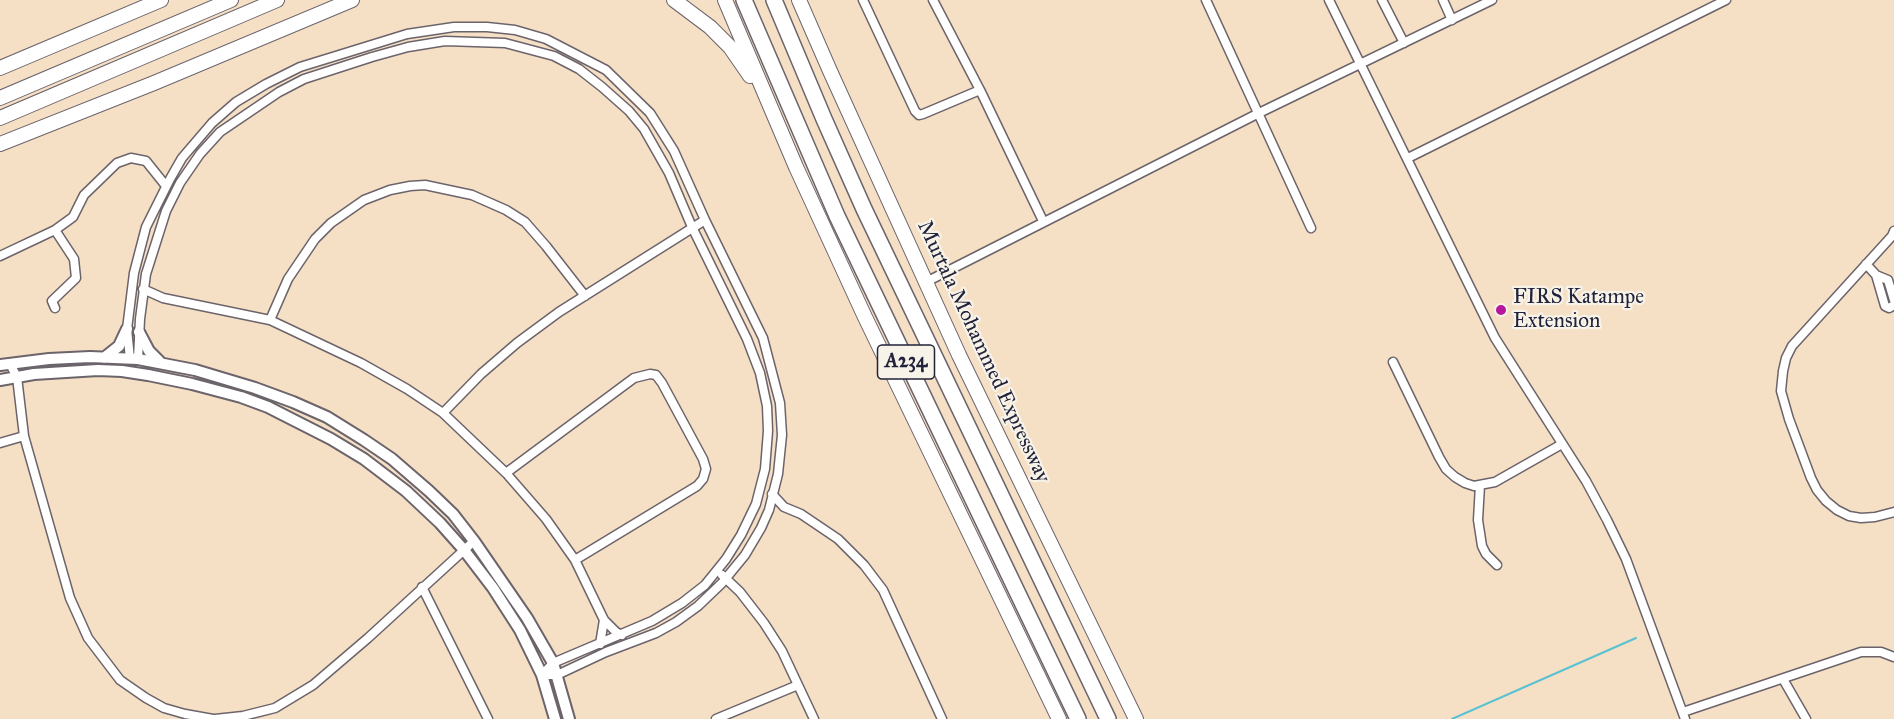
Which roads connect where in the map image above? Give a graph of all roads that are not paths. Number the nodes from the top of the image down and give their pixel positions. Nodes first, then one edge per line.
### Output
1 (161, 0) edge
2 (231, 0) edge
3 (277, 0) edge
4 (352, 0) edge
5 (674, 0) edge
6 (725, 0) edge
7 (744, 0) edge
8 (774, 0) edge
9 (799, 0) edge
10 (807, 0) edge
11 (863, 0) edge
12 (933, 0) edge
13 (1206, 0) edge
14 (1329, 0) edge
15 (1382, 0) edge
16 (1443, 0) edge
17 (1492, 0) edge
18 (1726, 0) edge
19 (1452, 20) junction
20 (1404, 43) junction
21 (1360, 64) junction
22 (0, 69) edge
23 (830, 71) junction
24 (980, 90) junction
25 (0, 98) edge
26 (1258, 113) junction
27 (0, 118) edge
28 (0, 144) edge
29 (1408, 158) junction
30 (796, 167) junction
31 (166, 186) junction
32 (705, 220) junction
33 (1043, 221) junction
34 (693, 227) junction
35 (1311, 228) dead end
36 (55, 230) junction
37 (1893, 234) edge
38 (0, 256) edge
39 (1866, 264) junction
40 (1876, 275) junction
41 (926, 282) junction
42 (143, 289) junction
43 (585, 296) junction
44 (163, 298) junction
45 (1894, 300) edge
46 (141, 306) junction
47 (1894, 306) edge
48 (55, 308) dead end
49 (270, 320) junction
50 (127, 329) junction
51 (140, 332) junction
52 (104, 358) junction
53 (134, 361) junction
54 (1393, 362) dead end
55 (5, 364) edge
56 (163, 364) junction
57 (122, 371) junction
58 (148, 375) junction
59 (17, 377) junction
60 (0, 380) edge
61 (443, 413) junction
62 (24, 436) junction
63 (0, 443) edge
64 (1562, 444) junction
65 (506, 473) junction
66 (1480, 485) junction
67 (772, 494) junction
68 (784, 507) junction
69 (769, 509) junction
70 (1894, 512) edge
71 (474, 541) junction
72 (464, 550) junction
73 (575, 560) junction
74 (1497, 565) dead end
75 (717, 571) junction
76 (726, 578) junction
77 (422, 587) junction
78 (604, 620) junction
79 (622, 635) junction
80 (600, 644) junction
81 (1894, 657) edge
82 (553, 663) junction
83 (542, 675) junction
84 (557, 675) junction
85 (1783, 679) junction
86 (798, 685) junction
87 (1684, 715) edge
88 (939, 718) edge
89 (214, 719) edge
90 (488, 719) edge
91 (555, 719) edge
92 (569, 719) edge
93 (716, 719) edge
94 (814, 719) edge
95 (1059, 719) edge
96 (1078, 719) edge
97 (1108, 719) edge
98 (1137, 719) edge
99 (1806, 719) edge

1 - 22 main road
2 - 25 main road
3 - 27 main road
4 - 28 main road
5 - 30 main road
6 - 30 main road
7 - 96 highway, A234
8 - 97 highway, A234
9 - 23 main road, Murtala Mohammed Expressway
10 - 23 main road
11 - 24 street
12 - 24 street
13 - 26 street
14 - 21 street
15 - 20 street
16 - 19 street
17 - 19 street
18 - 29 street
19 - 20 street
20 - 21 street
21 - 26 street
21 - 29 street
23 - 41 main road, Murtala Mohammed Expressway
24 - 33 street
26 - 33 street
26 - 35 street
29 - 64 street
30 - 95 main road
31 - 32 street
31 - 36 street
31 - 50 street
32 - 34 street
32 - 67 street
33 - 41 street
34 - 42 street
34 - 43 street
34 - 75 street
36 - 38 street
36 - 48 street
37 - 39 street
39 - 40 street
39 - 70 street
40 - 45 street
40 - 47 street
41 - 98 main road, Murtala Mohammed Expressway
42 - 44 street
42 - 46 street
43 - 49 street
43 - 61 street
44 - 46 street
44 - 49 street
46 - 51 street
49 - 61 street
50 - 52 street
50 - 53 street
51 - 53 street
51 - 56 street
52 - 53 street
52 - 55 street
53 - 56 street
53 - 57 street
53 - 58 street
54 - 66 street
55 - 59 street
56 - 71 street
57 - 58 street
57 - 59 street
58 - 72 street
59 - 60 street
59 - 62 street
61 - 65 street
62 - 63 street
62 - 89 street
64 - 66 street
64 - 87 street
65 - 73 street
65 - 73 street
66 - 74 street
67 - 68 street
67 - 69 street
68 - 69 street
68 - 88 street
69 - 76 street
71 - 72 street
71 - 82 street
72 - 77 street
72 - 83 street
73 - 78 street
75 - 76 street
75 - 79 street
76 - 84 street
76 - 86 street
77 - 89 street
77 - 90 street
78 - 79 street
78 - 80 street
79 - 80 street
80 - 82 street
81 - 85 street
82 - 83 street
82 - 84 street
83 - 84 street
83 - 91 street
84 - 92 street
85 - 87 street
85 - 99 street
86 - 93 street
86 - 94 street

